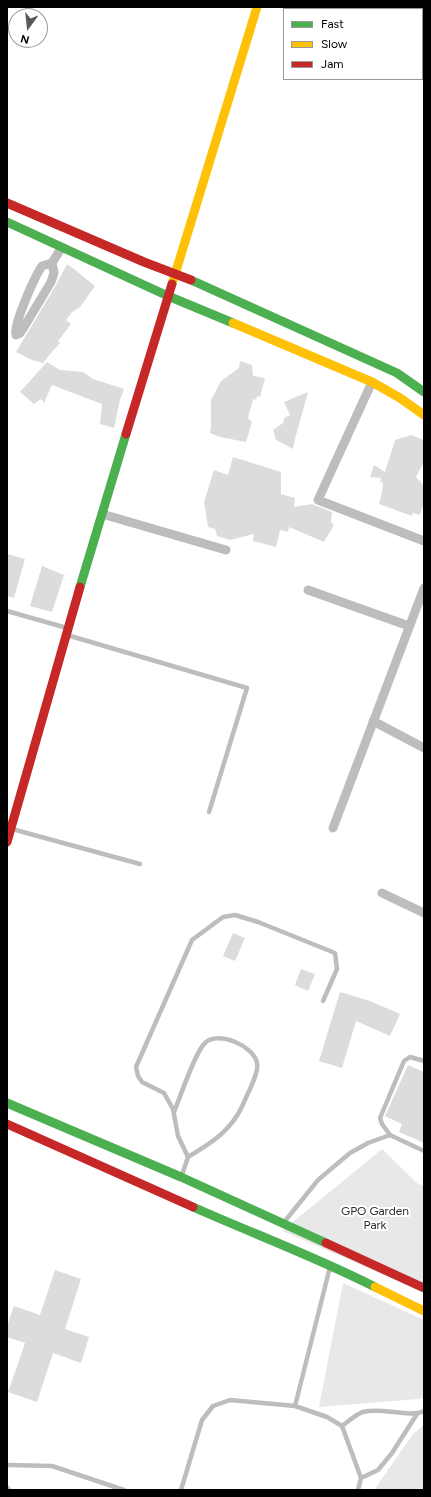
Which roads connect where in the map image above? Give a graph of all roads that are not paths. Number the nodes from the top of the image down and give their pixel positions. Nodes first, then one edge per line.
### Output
1 (257, 7) edge
2 (8, 205) edge
3 (7, 222) edge
4 (62, 247) junction
5 (52, 263) junction
6 (174, 273) junction
7 (168, 296) junction
8 (372, 382) junction
9 (424, 392) edge
10 (424, 414) edge
11 (102, 514) junction
12 (424, 541) edge
13 (226, 550) dead end
14 (424, 588) edge
15 (308, 590) dead end
16 (7, 611) edge
17 (409, 626) junction
18 (67, 631) junction
19 (373, 721) junction
20 (424, 748) edge
21 (209, 812) dead end
22 (333, 828) dead end
23 (11, 829) junction
24 (7, 842) edge
25 (140, 864) dead end
26 (382, 894) dead end
27 (424, 913) edge
28 (323, 1001) dead end
29 (424, 1061) edge
30 (7, 1103) edge
31 (174, 1112) junction
32 (7, 1124) edge
33 (390, 1135) junction
34 (424, 1151) edge
35 (188, 1157) junction
36 (181, 1177) junction
37 (284, 1223) junction
38 (331, 1265) junction
39 (424, 1288) edge
40 (424, 1311) edge
41 (295, 1406) junction
42 (424, 1411) edge
43 (417, 1414) junction
44 (342, 1426) junction
45 (7, 1465) edge
46 (361, 1478) junction
47 (7, 1487) edge
48 (8, 1490) edge
49 (124, 1490) edge
50 (181, 1490) edge
51 (358, 1490) edge

1 - 6 street
2 - 6 street
3 - 4 street
4 - 5 street
4 - 7 street
5 - 5 street
6 - 7 street
6 - 9 street
7 - 8 street
7 - 11 street
8 - 10 street
8 - 12 street
11 - 13 street
11 - 18 street
14 - 17 street
15 - 17 street
16 - 18 lane
17 - 19 street
18 - 21 lane
18 - 23 street
19 - 20 street
19 - 22 street
23 - 24 street
23 - 25 lane
26 - 27 street
28 - 31 lane
29 - 33 lane
30 - 36 street
31 - 35 lane
31 - 35 lane
32 - 38 street
33 - 34 lane
33 - 37 lane
35 - 36 lane
36 - 37 street
37 - 39 street
38 - 40 street
38 - 41 lane
41 - 44 lane
41 - 50 lane
42 - 43 lane
43 - 44 lane
43 - 46 lane
44 - 46 lane
45 - 49 lane
46 - 51 lane
47 - 48 lane

